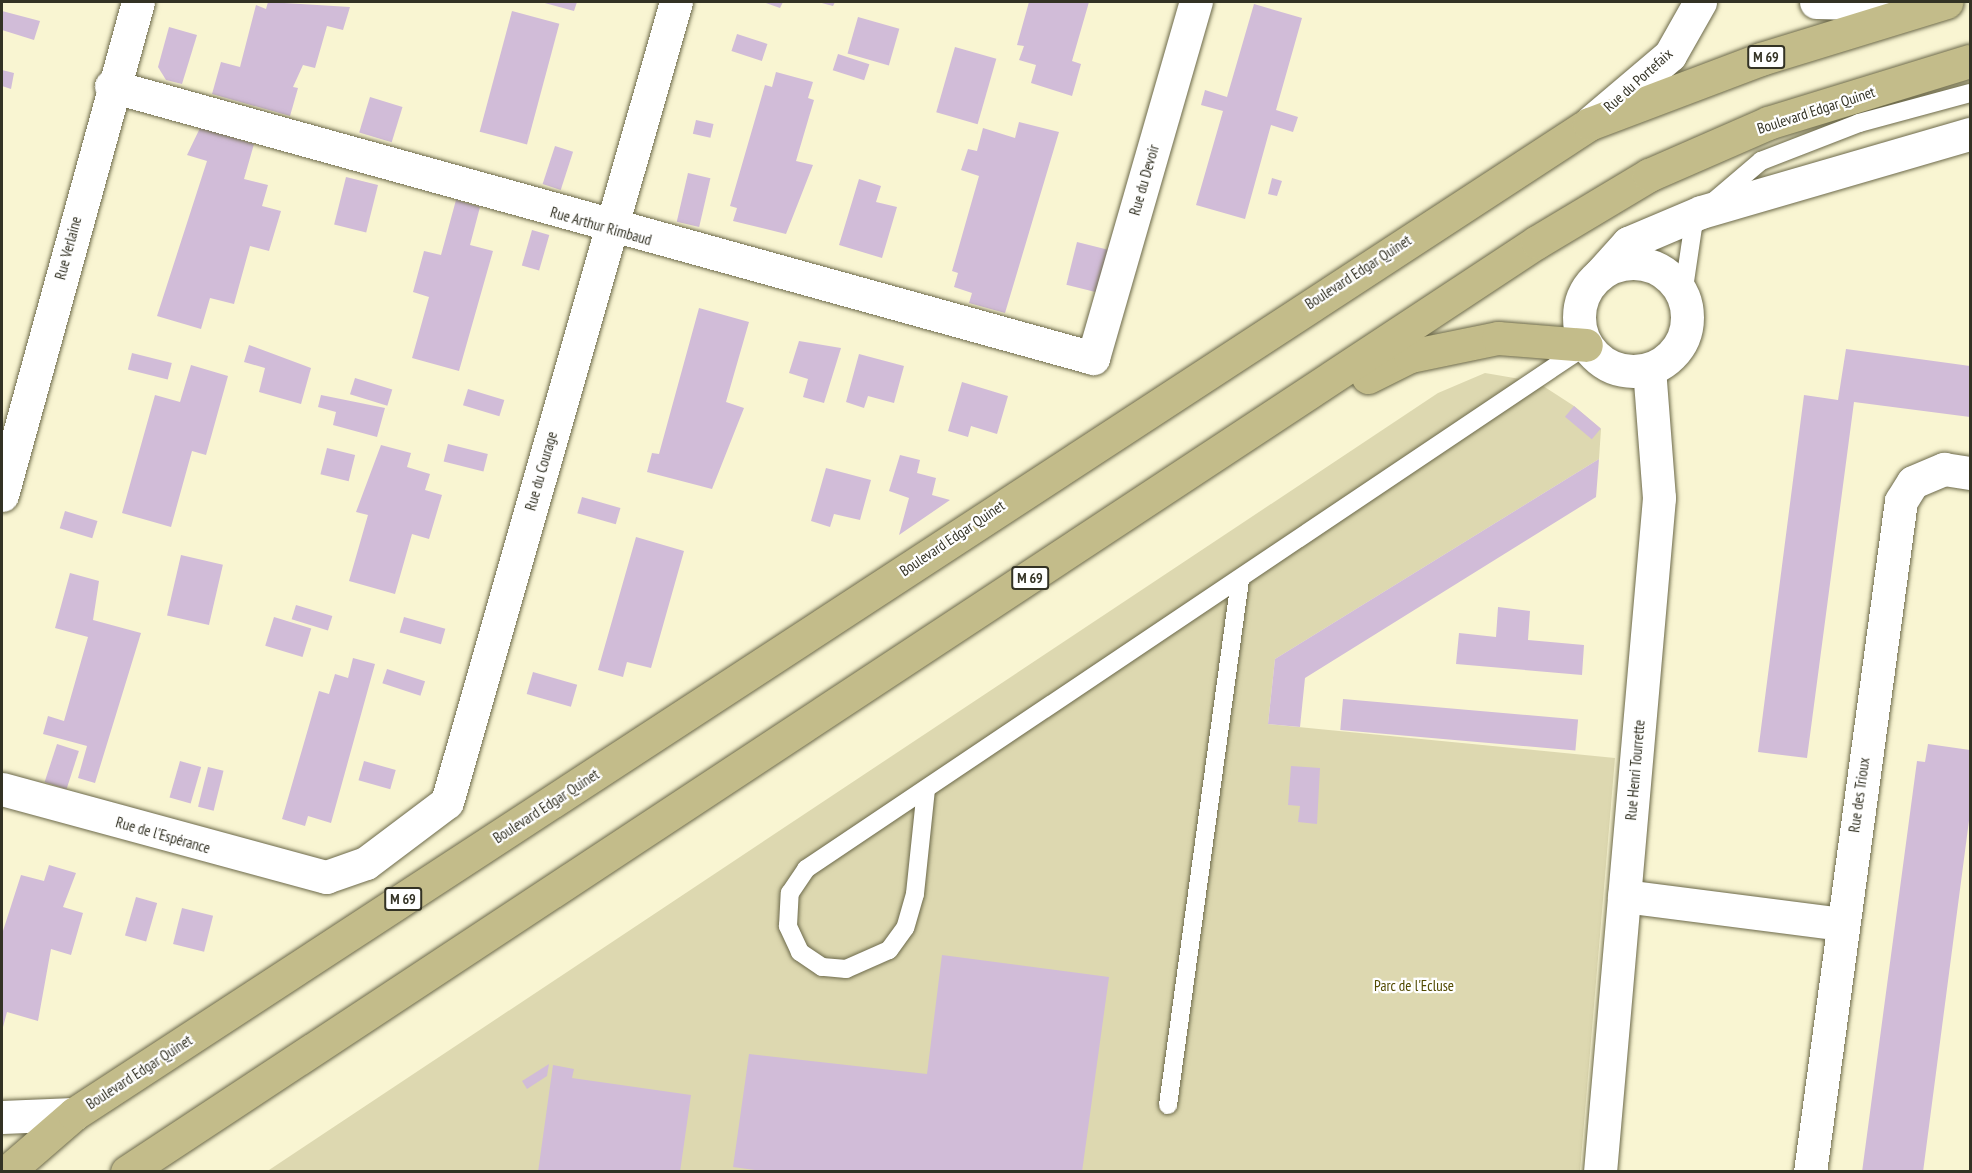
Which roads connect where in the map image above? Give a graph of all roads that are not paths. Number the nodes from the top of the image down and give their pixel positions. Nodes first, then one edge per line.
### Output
1 (138, 2) edge
2 (676, 2) edge
3 (1196, 2) edge
4 (1700, 2) edge
5 (1816, 2) edge
6 (1940, 3) edge
7 (1971, 61) edge
8 (111, 86) junction
9 (1971, 93) edge
10 (1589, 124) junction
11 (1971, 134) edge
12 (1701, 212) junction
13 (611, 229) junction
14 (1600, 274) junction
15 (1683, 295) junction
16 (1586, 345) junction
17 (1093, 358) joint
18 (1649, 369) junction
19 (1248, 436) junction
20 (1971, 473) edge
21 (2, 495) edge
22 (1240, 580) junction
23 (2, 789) edge
24 (926, 789) junction
25 (326, 877) joint
26 (1624, 896) junction
27 (1842, 924) junction
28 (1168, 1105) dead end
29 (74, 1114) junction
30 (2, 1117) edge
31 (7, 1172) edge
32 (127, 1172) edge
33 (1600, 1172) edge
34 (1810, 1172) edge

1 - 8 street, Rue Verlaine
2 - 13 street, Rue du Courage
3 - 17 street, Rue du Devoir
4 - 10 street, Rue du Portefaix
5 - 6 street
6 - 10 main road, Boulevard Edgar Quinet / M 69
7 - 19 main road, Boulevard Edgar Quinet / M 69
8 - 13 street, Rue Arthur Rimbaud
8 - 21 street, Rue Verlaine
9 - 12 lane, Boulevard Edgar Quinet
10 - 29 main road, Boulevard Edgar Quinet / M 69
11 - 12 street
12 - 14 street
12 - 15 lane
13 - 17 street, Rue Arthur Rimbaud
13 - 25 street, Rue du Courage
14 - 15 street
14 - 16 street
15 - 18 street
16 - 18 street
16 - 19 main road
16 - 22 lane
18 - 26 street, Rue Henri Tourrette
19 - 32 main road, Boulevard Edgar Quinet / M 69
20 - 27 street, Rue des Trioux
22 - 24 lane
22 - 28 lane
23 - 25 street, Rue de l'Espérance
24 - 24 lane
26 - 27 street
26 - 33 street, Rue Henri Tourrette
27 - 34 street, Rue des Trioux
29 - 30 street
29 - 31 main road, Boulevard Edgar Quinet / M 69

